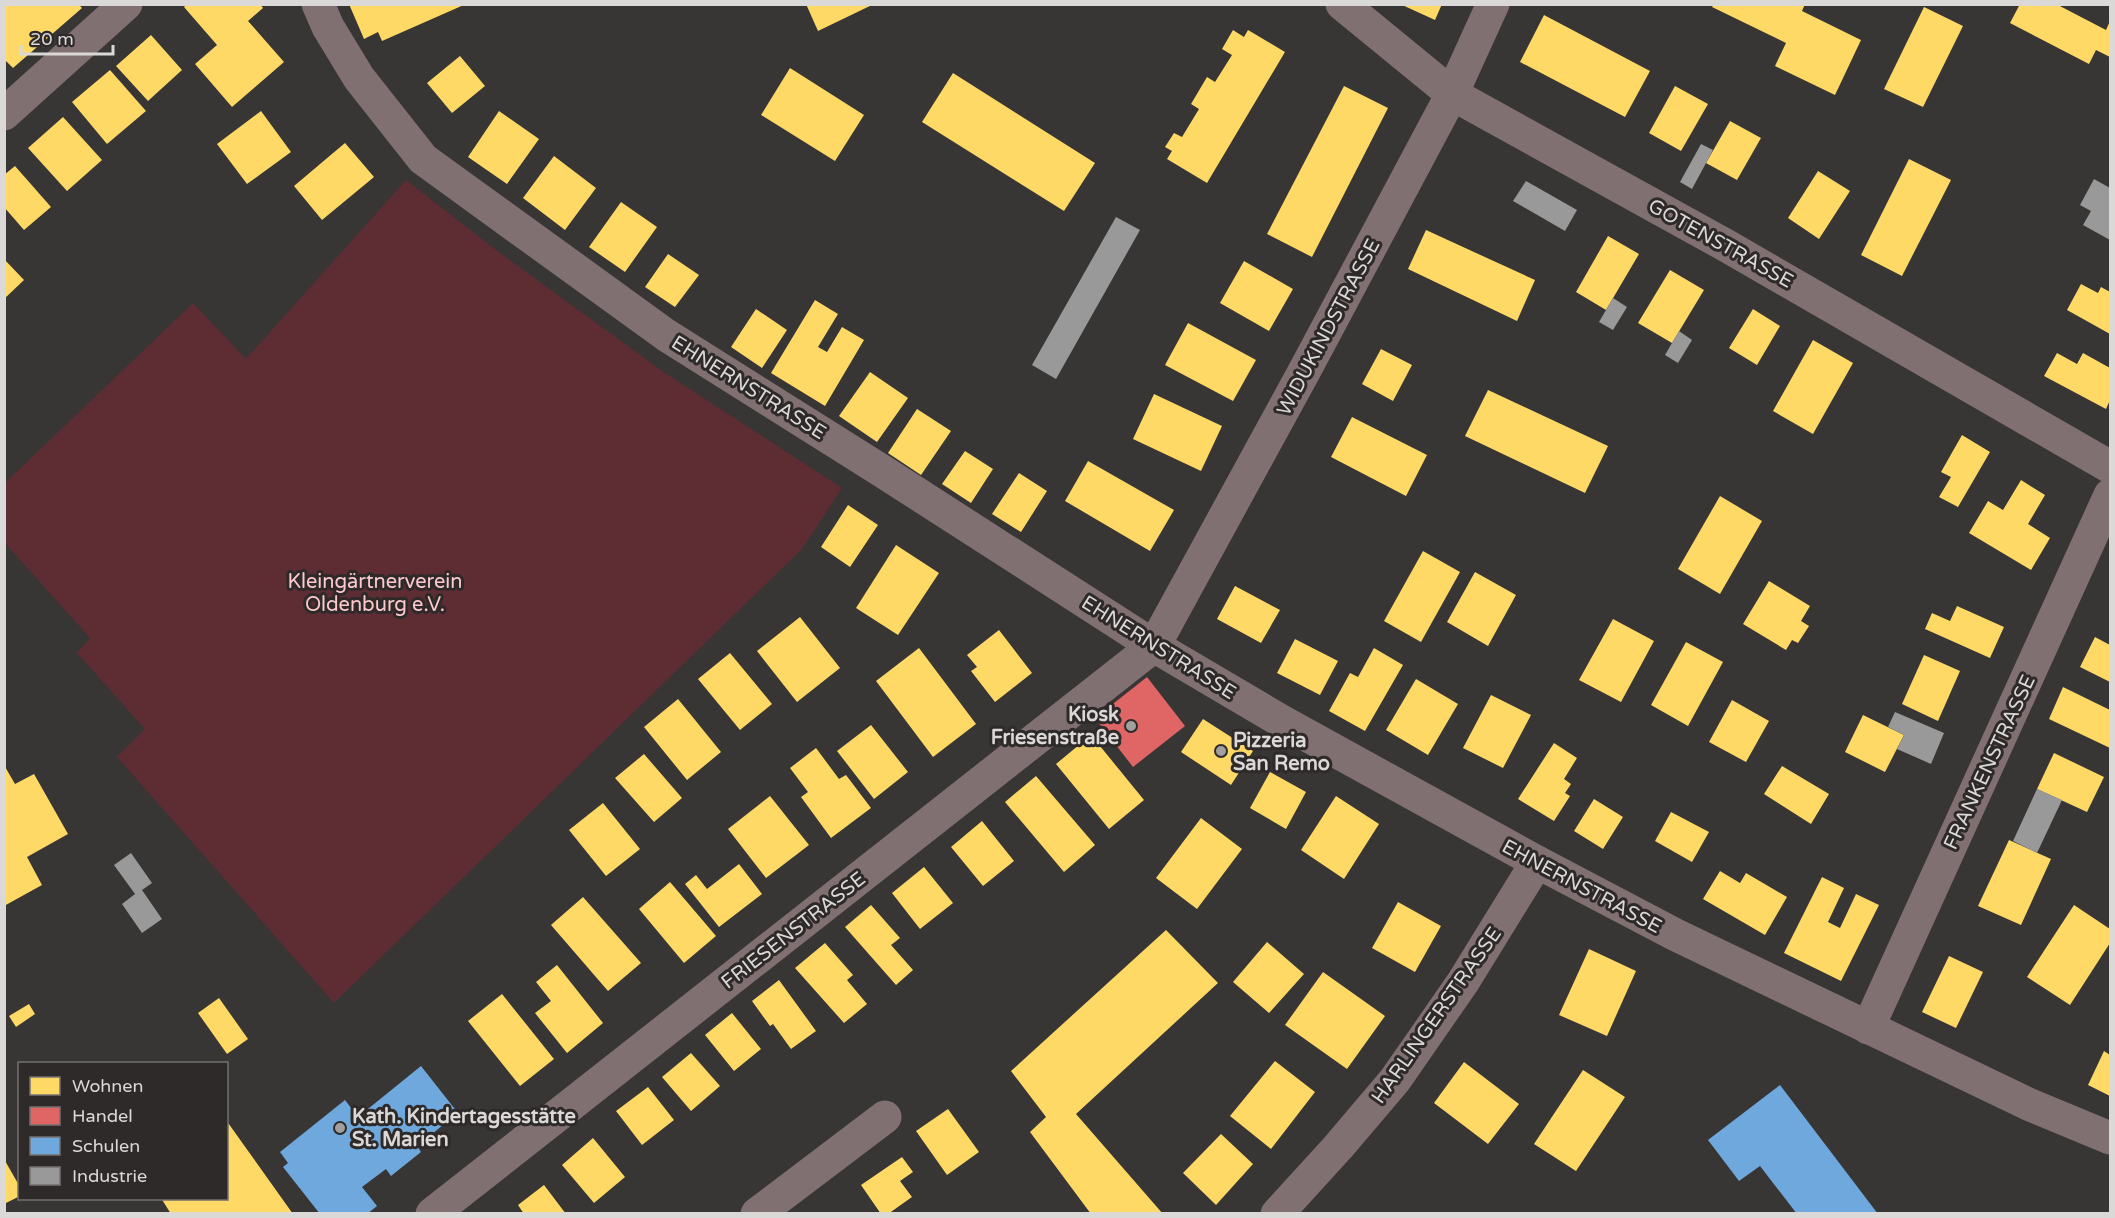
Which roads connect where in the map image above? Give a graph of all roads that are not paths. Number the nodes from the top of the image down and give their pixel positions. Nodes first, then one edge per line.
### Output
1 (126, 4) edge
2 (318, 4) edge
3 (1342, 4) edge
4 (1493, 4) edge
5 (1452, 94) junction
6 (4, 114) edge
7 (2110, 467) edge
8 (2110, 495) edge
9 (1154, 646) junction
10 (1537, 862) junction
11 (1868, 1028) junction
12 (885, 1118) dead end
13 (2110, 1138) edge
14 (432, 1214) edge
15 (757, 1214) edge
16 (1277, 1214) edge

1 - 6 street
2 - 9 street, EHNERNSTRASSE
3 - 5 street, GOTENSTRASSE
4 - 5 street, WIDUKINDSTRASSE
5 - 7 street, GOTENSTRASSE
5 - 9 street, WIDUKINDSTRASSE
8 - 11 street, FRANKENSTRASSE
9 - 10 street, EHNERNSTRASSE
9 - 14 street, FRIESENSTRASSE
10 - 11 street, EHNERNSTRASSE
10 - 16 street, HARLINGERSTRASSE
11 - 13 street, EHNERNSTRASSE
12 - 15 street

